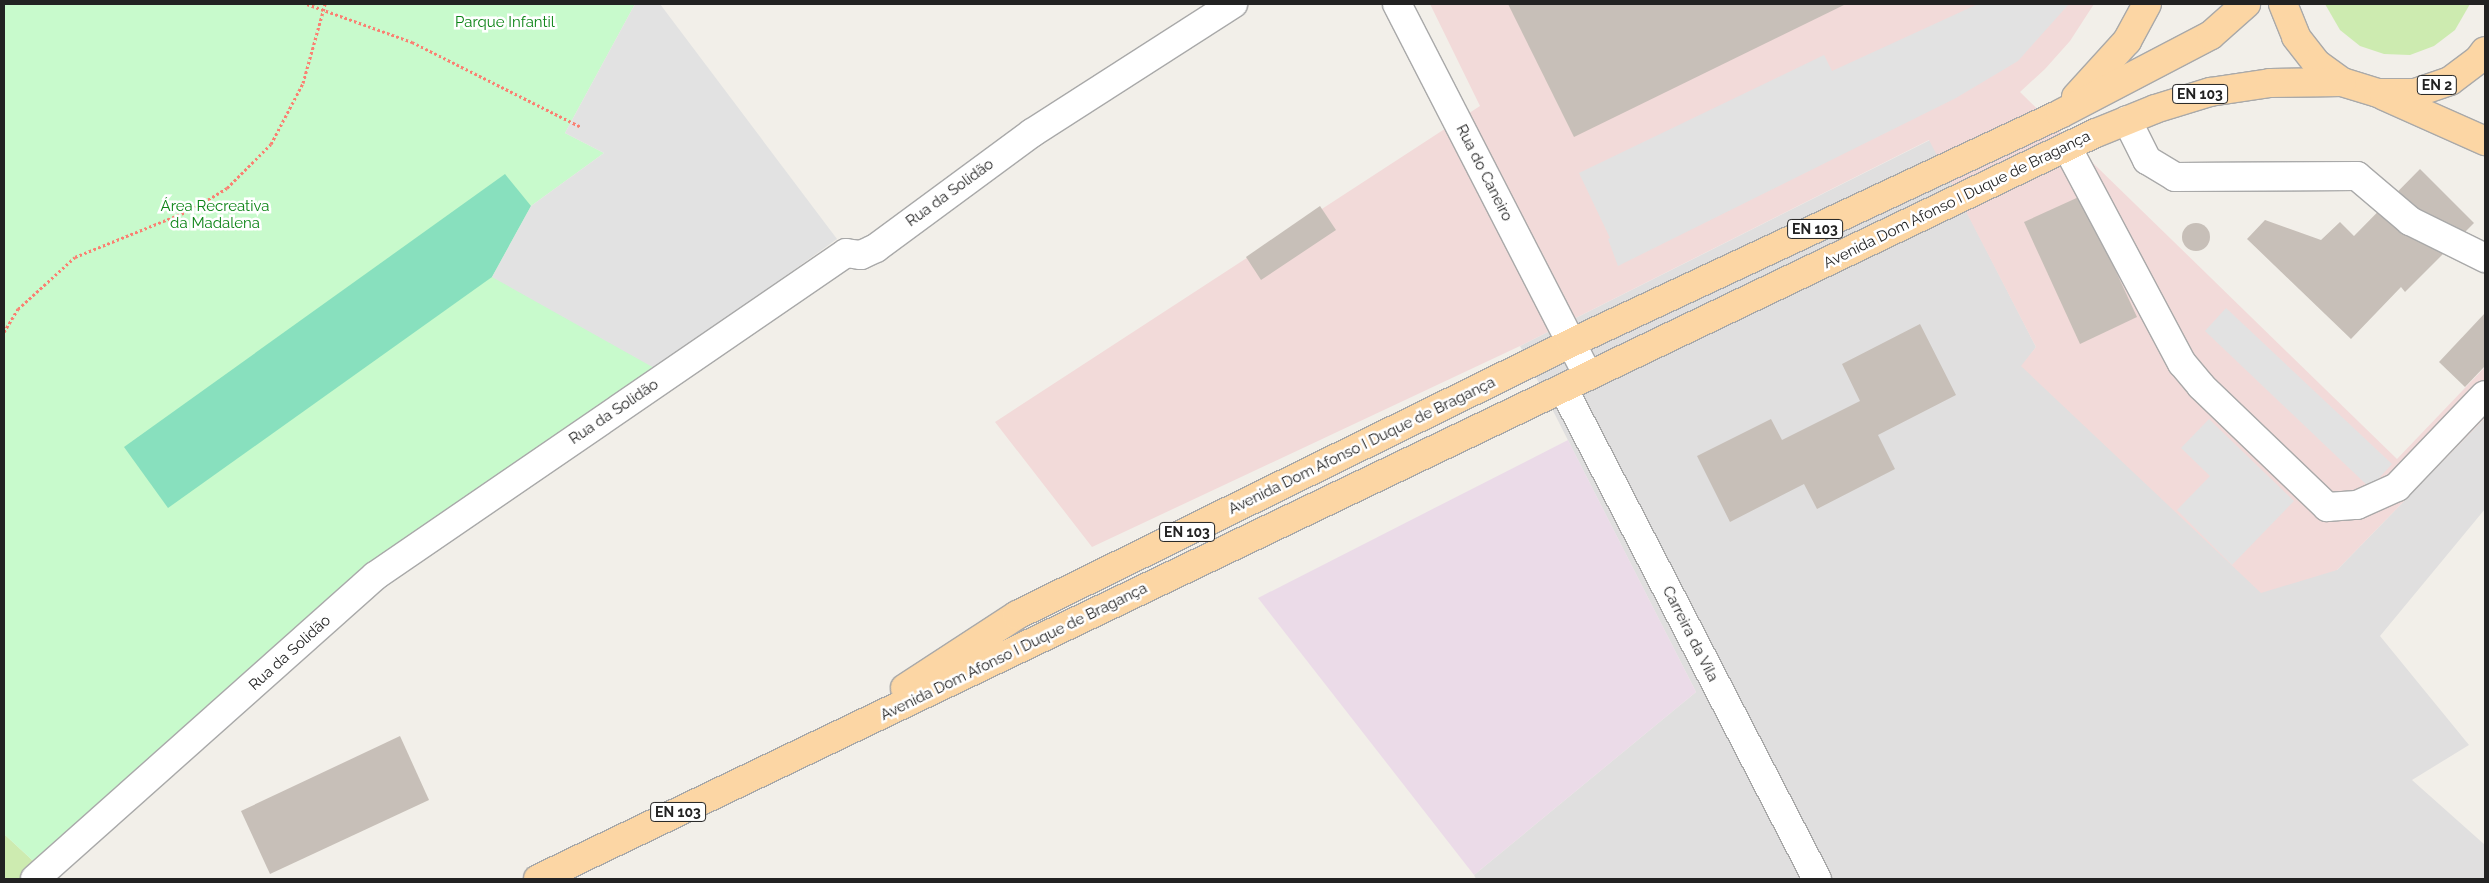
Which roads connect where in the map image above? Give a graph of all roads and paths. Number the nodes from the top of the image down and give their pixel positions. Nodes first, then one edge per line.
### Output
1 (307, 4) edge
2 (1233, 4) edge
3 (1397, 4) edge
4 (2147, 4) edge
5 (2246, 4) edge
6 (2283, 4) edge
7 (324, 6) edge
8 (2485, 51) edge
9 (2342, 82) junction
10 (2378, 93) junction
11 (2060, 114) junction
12 (2127, 120) junction
13 (581, 127) dead end
14 (2485, 141) edge
15 (2067, 147) junction
16 (2485, 258) edge
17 (4, 332) edge
18 (1571, 343) junction
19 (1588, 376) junction
20 (1563, 388) junction
21 (2485, 395) edge
22 (819, 745) junction
23 (35, 879) edge
24 (538, 879) edge
25 (1818, 879) edge

1 - 7 path
2 - 23 street, Rua da Solidão
3 - 18 street, Rua do Caneiro
4 - 11 main road, Avenida Dom Afonso I Duque de Bragança
5 - 11 main road, Avenida Dom Afonso I Duque de Bragança / EN 103
6 - 9 main road, EN 2
7 - 13 path
7 - 17 path
8 - 10 main road, EN 2
9 - 10 main road, EN 2
9 - 12 main road, Avenida Dom Afonso I Duque de Bragança / EN 103
10 - 14 main road, EN 2
11 - 18 main road, Avenida Dom Afonso I Duque de Bragança / EN 103
12 - 15 main road, Avenida Dom Afonso I Duque de Bragança / EN 103
12 - 16 street
15 - 19 main road, Avenida Dom Afonso I Duque de Bragança / EN 103
15 - 21 street
18 - 19 street
18 - 22 main road, Avenida Dom Afonso I Duque de Bragança / EN 103
19 - 20 main road, Avenida Dom Afonso I Duque de Bragança / EN 103
20 - 22 main road, Avenida Dom Afonso I Duque de Bragança / EN 103
20 - 25 street, Carreira da Vila
22 - 24 main road, Avenida Dom Afonso I Duque de Bragança / EN 103

